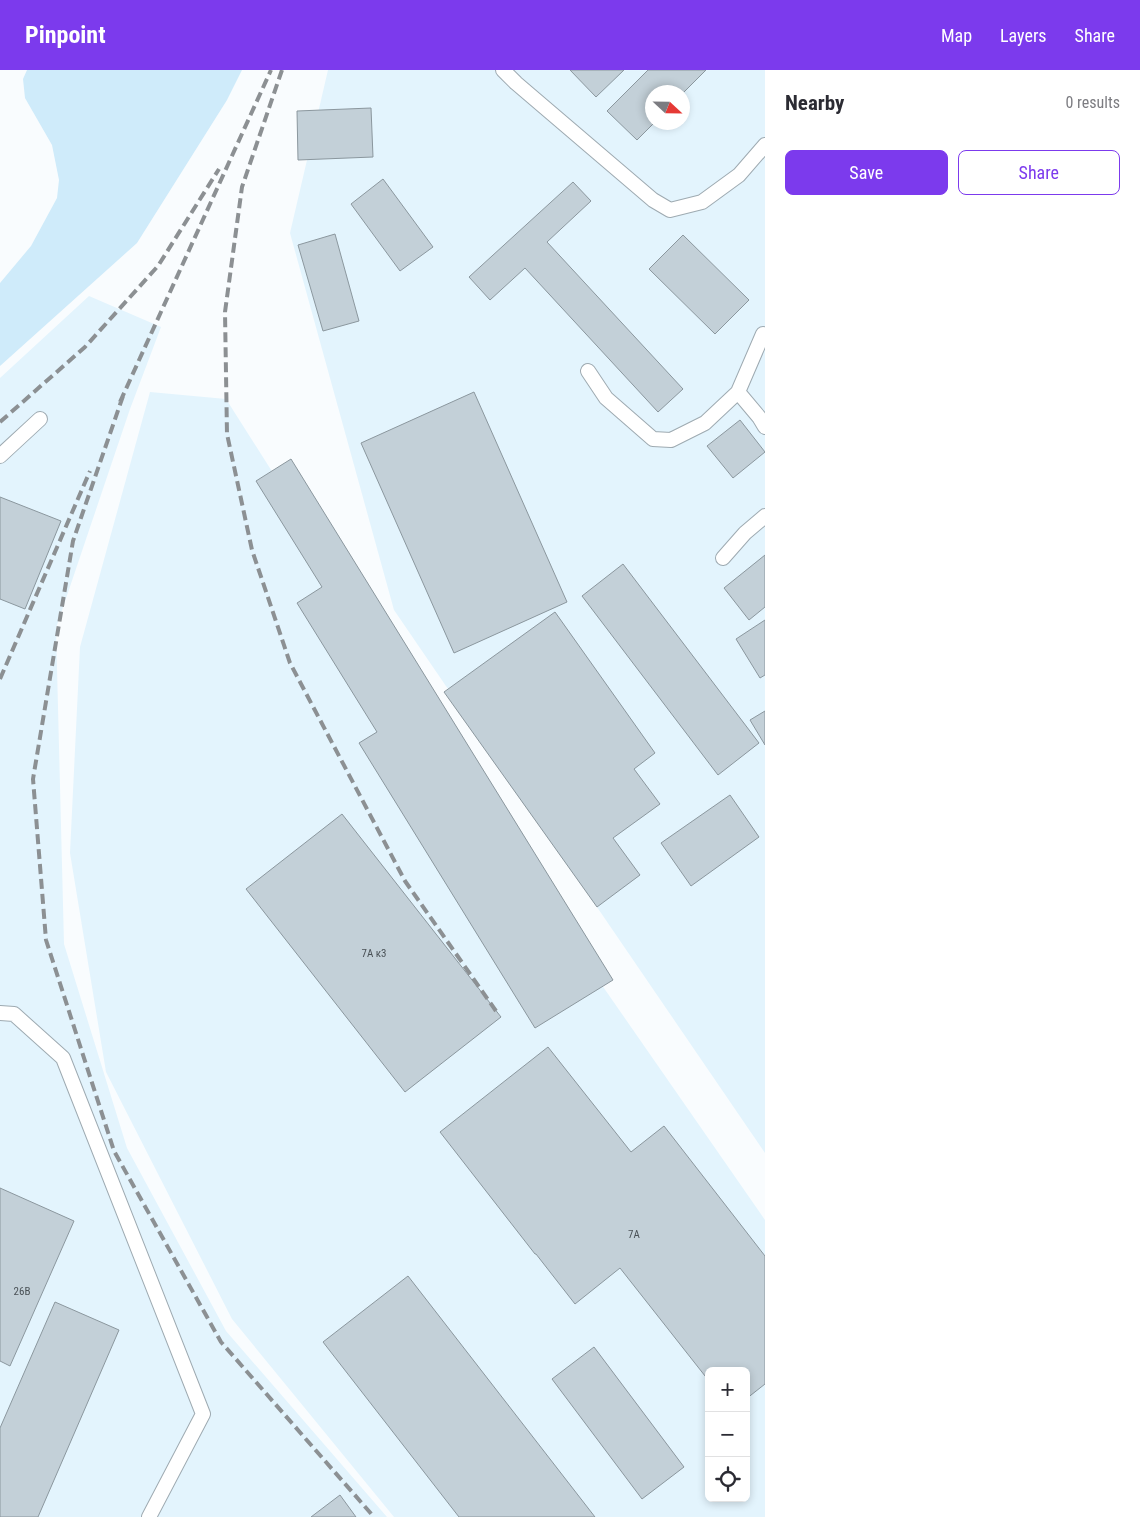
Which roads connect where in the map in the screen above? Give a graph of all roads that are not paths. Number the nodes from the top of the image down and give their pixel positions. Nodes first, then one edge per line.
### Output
1 (503, 70) edge
2 (765, 145) edge
3 (764, 334) edge
4 (588, 371) dead end
5 (738, 392) junction
6 (40, 419) dead end
7 (765, 427) edge
8 (0, 456) edge
9 (765, 516) edge
10 (724, 558) dead end
11 (0, 1013) edge
12 (149, 1517) edge

1 - 2 lane
3 - 5 lane
4 - 5 lane
5 - 7 lane
6 - 8 lane
9 - 10 lane
11 - 12 lane

